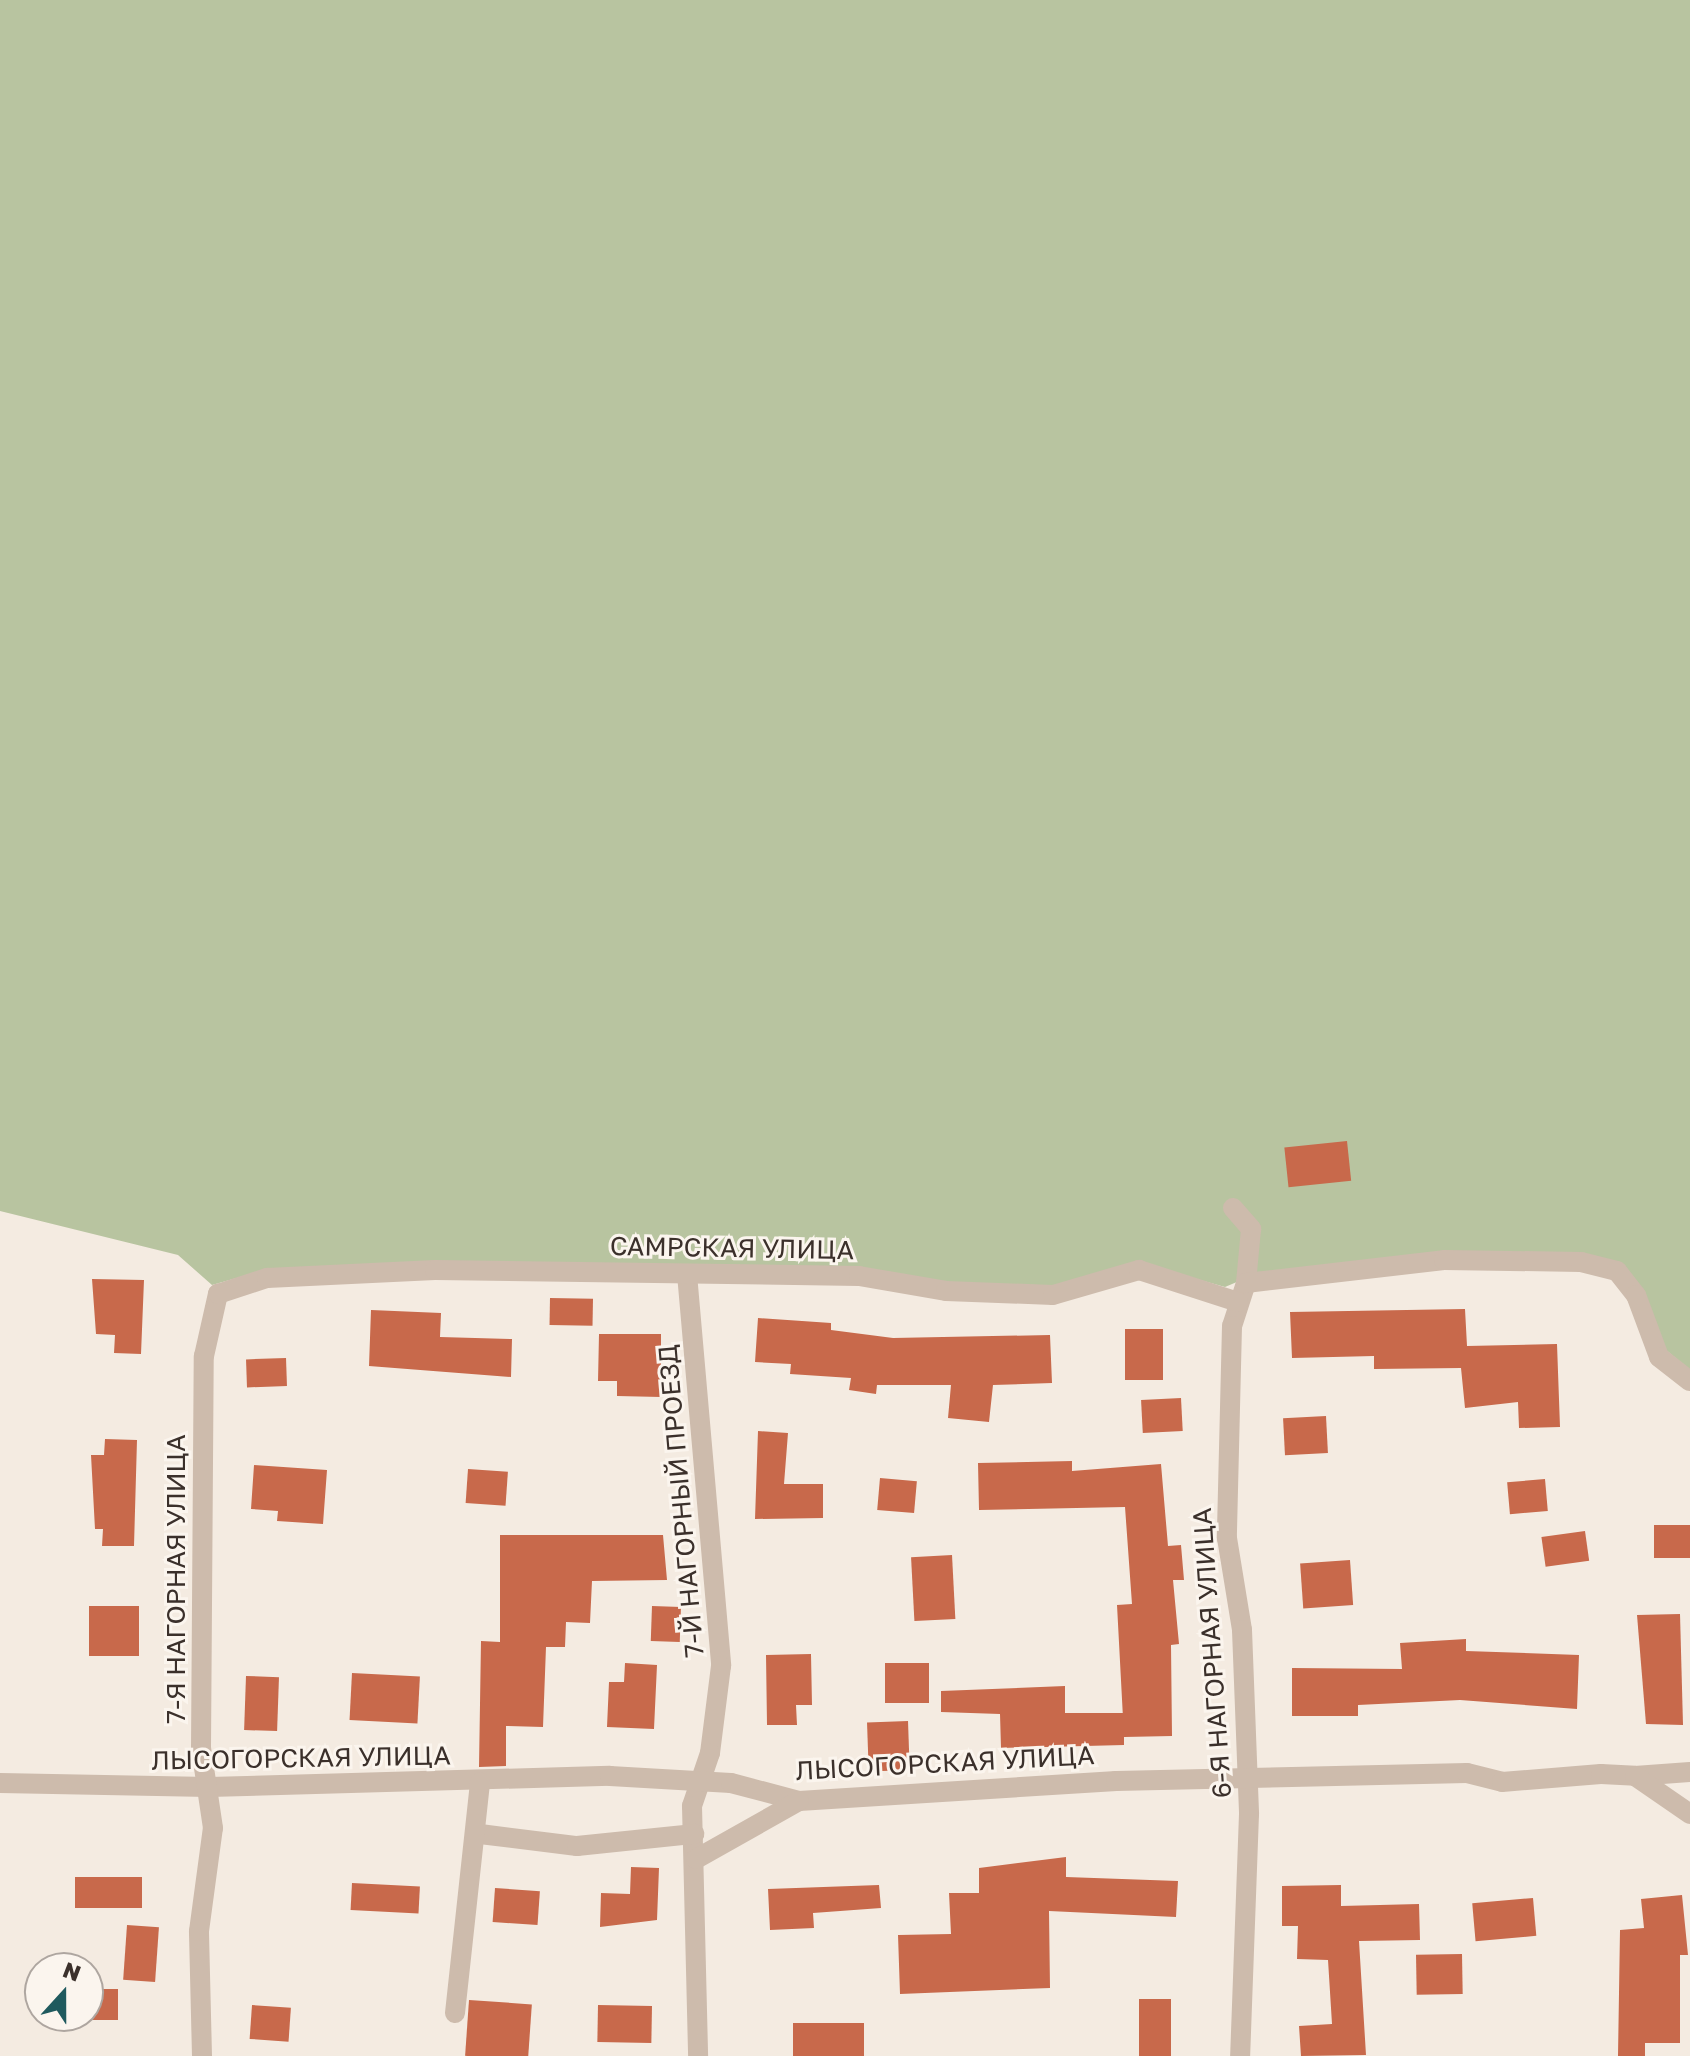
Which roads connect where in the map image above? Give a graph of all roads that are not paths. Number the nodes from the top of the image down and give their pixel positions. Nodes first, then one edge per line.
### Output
1 (1233, 1208) dead end
2 (687, 1274) junction
3 (1242, 1292) junction
4 (218, 1294) joint
5 (1690, 1381) edge
6 (1690, 1772) edge
7 (1635, 1776) junction
8 (1248, 1779) junction
9 (701, 1780) junction
10 (2, 1782) edge
11 (480, 1782) junction
12 (209, 1787) junction
13 (799, 1801) junction
14 (1690, 1814) edge
15 (480, 1834) junction
16 (694, 1834) junction
17 (696, 1859) junction
18 (455, 2013) dead end
19 (202, 2056) edge
20 (698, 2056) edge
21 (1240, 2056) edge

1 - 3 street, 6-Я НАГОРНАЯ УЛИЦА
2 - 3 street, САМРСКАЯ УЛИЦА
2 - 4 street, САМРСКАЯ УЛИЦА
2 - 9 street, 7-Й НАГОРНЫЙ ПРОЕЗД
3 - 5 street, САМРСКАЯ УЛИЦА
3 - 8 street, 6-Я НАГОРНАЯ УЛИЦА
4 - 12 street, 7-Я НАГОРНАЯ УЛИЦА
6 - 7 street, ЛЫСОГОРСКАЯ УЛИЦА
7 - 8 street, ЛЫСОГОРСКАЯ УЛИЦА
7 - 14 street
8 - 13 street, ЛЫСОГОРСКАЯ УЛИЦА
8 - 21 street, 6-Я НАГОРНАЯ УЛИЦА
9 - 11 street, ЛЫСОГОРСКАЯ УЛИЦА
9 - 13 street, ЛЫСОГОРСКАЯ УЛИЦА
9 - 16 street, 7-Й НАГОРНЫЙ ПРОЕЗД
10 - 12 street, ЛЫСОГОРСКАЯ УЛИЦА
11 - 12 street, ЛЫСОГОРСКАЯ УЛИЦА
11 - 15 street
12 - 19 street, 7-Я НАГОРНАЯ УЛИЦА
13 - 17 street
15 - 16 street
15 - 18 street
16 - 17 street, 7-Й НАГОРНЫЙ ПРОЕЗД
17 - 20 street, 7-Й НАГОРНЫЙ ПРОЕЗД

